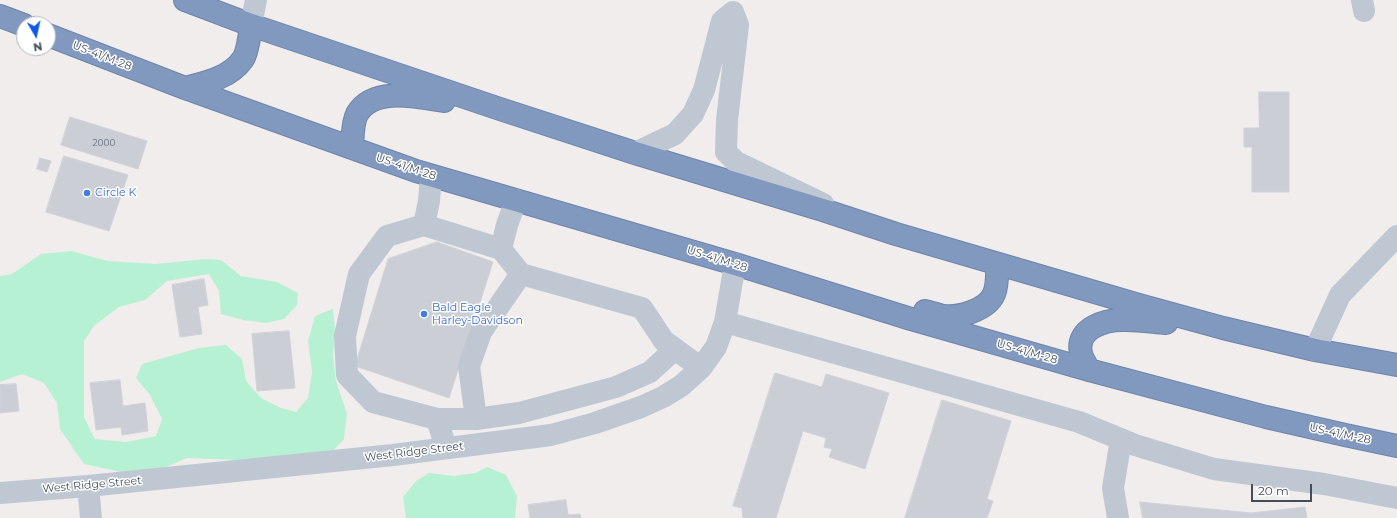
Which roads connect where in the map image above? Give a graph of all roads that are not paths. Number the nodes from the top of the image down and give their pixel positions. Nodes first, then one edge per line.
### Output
1 (185, 0) edge
2 (256, 0) edge
3 (0, 16) edge
4 (16, 22) edge
5 (251, 25) junction
6 (56, 37) edge
7 (185, 88) junction
8 (497, 108) junction
9 (352, 148) junction
10 (635, 153) junction
11 (432, 176) junction
12 (516, 200) junction
13 (862, 223) junction
14 (424, 225) junction
15 (1397, 236) edge
16 (501, 249) junction
17 (735, 264) junction
18 (998, 264) junction
19 (521, 274) junction
20 (774, 276) junction
21 (725, 322) junction
22 (1223, 328) junction
23 (675, 350) junction
24 (1315, 350) junction
25 (1397, 365) edge
26 (701, 368) junction
27 (1089, 370) junction
28 (437, 419) junction
29 (476, 419) junction
30 (1120, 439) junction
31 (1397, 446) edge
32 (446, 448) junction
33 (88, 486) junction
34 (0, 493) edge
35 (1397, 498) edge
36 (92, 518) edge
37 (1118, 518) edge

1 - 5 highway
2 - 5 street
3 - 4 highway
5 - 7 highway
5 - 8 highway
6 - 7 highway, US-41/M-28
7 - 9 highway, US-41/M-28
8 - 9 highway
8 - 10 highway
9 - 11 highway, US-41/M-28
10 - 13 highway
10 - 13 street
11 - 12 highway, US-41/M-28
11 - 14 street
12 - 16 street
12 - 17 highway, US-41/M-28
13 - 18 highway
14 - 16 street
14 - 28 street
15 - 24 street
16 - 19 street
17 - 20 highway, US-41/M-28
17 - 21 street, West Ridge Street
18 - 20 highway
18 - 22 highway
19 - 23 street
19 - 29 street
20 - 27 highway, US-41/M-28
21 - 26 street, West Ridge Street
21 - 30 street
22 - 24 highway
22 - 27 highway
23 - 26 street
23 - 29 street
24 - 25 highway
26 - 32 street, West Ridge Street
27 - 31 highway, US-41/M-28
28 - 29 street
28 - 32 street
30 - 35 street
30 - 37 street
32 - 33 street, West Ridge Street
33 - 34 street, West Ridge Street
33 - 36 street

